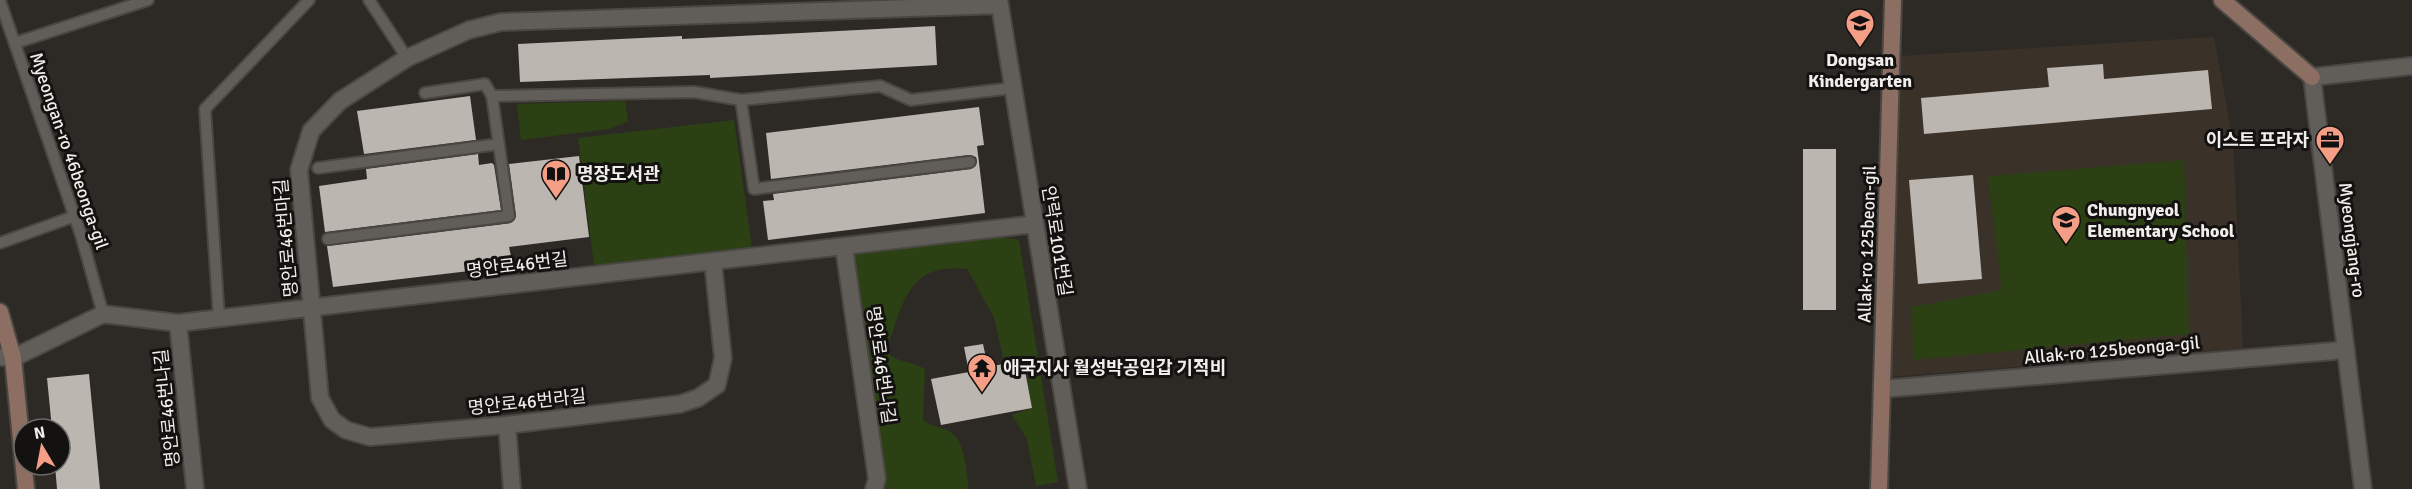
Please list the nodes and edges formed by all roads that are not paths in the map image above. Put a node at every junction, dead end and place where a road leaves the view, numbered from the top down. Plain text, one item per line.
1 (148, 0) edge
2 (309, 0) edge
3 (369, 0) edge
4 (1893, 0) edge
5 (2222, 0) edge
6 (0, 1) edge
7 (999, 3) edge
8 (15, 43) junction
9 (407, 58) junction
10 (2412, 66) edge
11 (2312, 77) junction
12 (1013, 88) junction
13 (425, 93) dead end
14 (492, 96) junction
15 (741, 100) junction
16 (499, 144) junction
17 (970, 162) dead end
18 (318, 168) dead end
19 (75, 216) junction
20 (1035, 224) junction
21 (327, 240) dead end
22 (0, 243) edge
23 (844, 247) junction
24 (713, 262) junction
25 (312, 308) junction
26 (0, 312) edge
27 (102, 314) junction
28 (219, 318) junction
29 (178, 323) junction
30 (2346, 350) junction
31 (7, 358) edge
32 (1882, 389) junction
33 (507, 425) junction
34 (26, 489) edge
35 (195, 489) edge
36 (512, 489) edge
37 (874, 489) edge
38 (1078, 489) edge
39 (1879, 489) edge
40 (2363, 489) edge

1 - 8 lane
2 - 28 lane
3 - 9 lane
4 - 32 main road, Allak-ro 125beon-gil
5 - 11 main road
6 - 8 lane, Myeongan-ro 46beonga-gil
7 - 9 street, 명안로46번마길
7 - 12 street, 안락로101번길
8 - 19 lane, Myeongan-ro 46beonga-gil
9 - 25 street, 명안로46번마길
10 - 11 street
11 - 30 street, Myeongjang-ro
12 - 15 lane
12 - 20 street, 안락로101번길
13 - 14 lane
14 - 15 lane
14 - 16 lane
15 - 17 lane
16 - 18 lane
16 - 21 lane
19 - 22 lane
19 - 27 lane, Myeongan-ro 46beonga-gil
20 - 23 street, 명안로46번길
20 - 38 street, 안락로101번길
23 - 24 street, 명안로46번길
23 - 37 street, 명안로46번나길
24 - 25 street, 명안로46번길
24 - 33 street, 명안로46번라길
25 - 28 street, 명안로46번길
25 - 33 street, 명안로46번라길
26 - 31 main road
27 - 29 street, 명안로46번길
27 - 31 street
28 - 29 street, 명안로46번길
29 - 35 street, 명안로46번나길
30 - 32 street, Allak-ro 125beonga-gil
30 - 40 street, Myeongjang-ro
31 - 34 main road
32 - 39 main road, Allak-ro 125beon-gil
33 - 36 street

